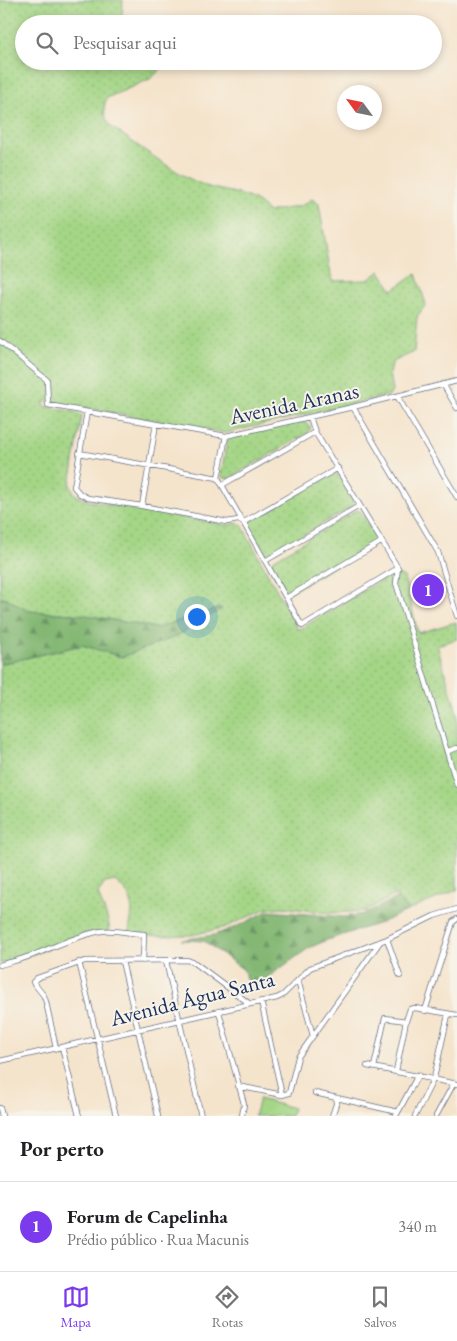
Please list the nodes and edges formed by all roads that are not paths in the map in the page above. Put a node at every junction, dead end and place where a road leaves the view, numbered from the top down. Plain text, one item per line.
1 (0, 341) edge
2 (457, 381) edge
3 (443, 384) junction
4 (397, 396) junction
5 (353, 407) junction
6 (457, 408) edge
7 (87, 412) junction
8 (310, 417) junction
9 (156, 424) junction
10 (315, 432) junction
11 (226, 436) junction
12 (79, 453) junction
13 (150, 464) junction
14 (338, 468) junction
15 (218, 478) junction
16 (222, 485) junction
17 (457, 497) edge
18 (142, 506) junction
19 (359, 506) junction
20 (244, 522) junction
21 (381, 542) junction
22 (266, 561) junction
23 (398, 568) junction
24 (286, 598) junction
25 (457, 616) edge
26 (457, 748) edge
27 (448, 751) junction
28 (457, 785) edge
29 (457, 909) edge
30 (455, 920) edge
31 (387, 939) junction
32 (380, 942) junction
33 (122, 961) junction
34 (142, 961) junction
35 (166, 961) junction
36 (79, 962) junction
37 (0, 965) edge
38 (400, 976) dead end
39 (298, 980) junction
40 (261, 1001) junction
41 (250, 1004) junction
42 (425, 1011) junction
43 (220, 1012) junction
44 (448, 1015) junction
45 (457, 1015) edge
46 (179, 1020) junction
47 (406, 1021) junction
48 (138, 1030) junction
49 (313, 1036) junction
50 (97, 1039) junction
51 (62, 1047) junction
52 (56, 1048) junction
53 (0, 1061) edge
54 (367, 1066) dead end
55 (374, 1066) junction
56 (396, 1071) junction
57 (418, 1075) junction
58 (434, 1078) junction
59 (455, 1083) edge
60 (238, 1086) junction
61 (315, 1094) dead end
62 (282, 1095) junction
63 (338, 1098) junction
64 (0, 1108) edge
65 (397, 1114) edge
66 (2, 1116) edge
67 (79, 1116) edge
68 (116, 1116) edge
69 (158, 1116) edge
70 (201, 1116) edge
71 (242, 1116) edge
72 (332, 1116) edge
73 (415, 1116) edge
74 (436, 1116) edge

1 - 7 street, Avenida Aranas
2 - 3 street, Avenida Aranas
3 - 4 street, Avenida Aranas
3 - 6 street
4 - 5 street, Avenida Aranas
4 - 17 street
5 - 8 street, Avenida Aranas
5 - 25 street
7 - 9 street, Avenida Aranas
7 - 12 street
8 - 10 street
8 - 11 street, Avenida Aranas
9 - 11 street, Avenida Aranas
9 - 13 street
10 - 14 street
10 - 16 street
11 - 15 street
12 - 13 street
12 - 18 street
13 - 15 street
13 - 18 street
14 - 19 street
14 - 20 street
15 - 16 street
16 - 20 street
18 - 20 street
19 - 21 street
19 - 22 street
20 - 22 street
21 - 23 street
21 - 24 street
22 - 24 street
23 - 24 street
23 - 27 street
26 - 27 street
27 - 28 street
29 - 31 street, Avenida Água Santa
30 - 42 street
31 - 32 street, Avenida Água Santa
31 - 38 street
32 - 39 street, Avenida Água Santa
32 - 49 street
33 - 34 street
33 - 36 street
33 - 48 street
34 - 35 street
34 - 37 street
35 - 41 street
35 - 46 street
36 - 50 street
36 - 52 street
39 - 40 street, Avenida Água Santa
39 - 49 street
40 - 41 street, Avenida Água Santa
40 - 62 street
41 - 43 street, Avenida Água Santa
42 - 44 street
42 - 47 street
43 - 46 street, Avenida Água Santa
43 - 60 street
44 - 45 street
44 - 58 street
46 - 48 street, Avenida Água Santa
46 - 70 street
47 - 55 street
47 - 56 street
48 - 50 street, Avenida Água Santa
48 - 69 street
49 - 62 street
50 - 51 street, Avenida Água Santa
50 - 68 street
51 - 52 street, Avenida Água Santa
51 - 67 street
52 - 53 street, Avenida Água Santa
54 - 55 street
55 - 56 street
56 - 57 street
57 - 58 street
57 - 65 street
58 - 59 street
58 - 73 street
59 - 74 street
60 - 62 street
60 - 71 street
61 - 63 street
63 - 65 street
63 - 72 street
64 - 66 street

